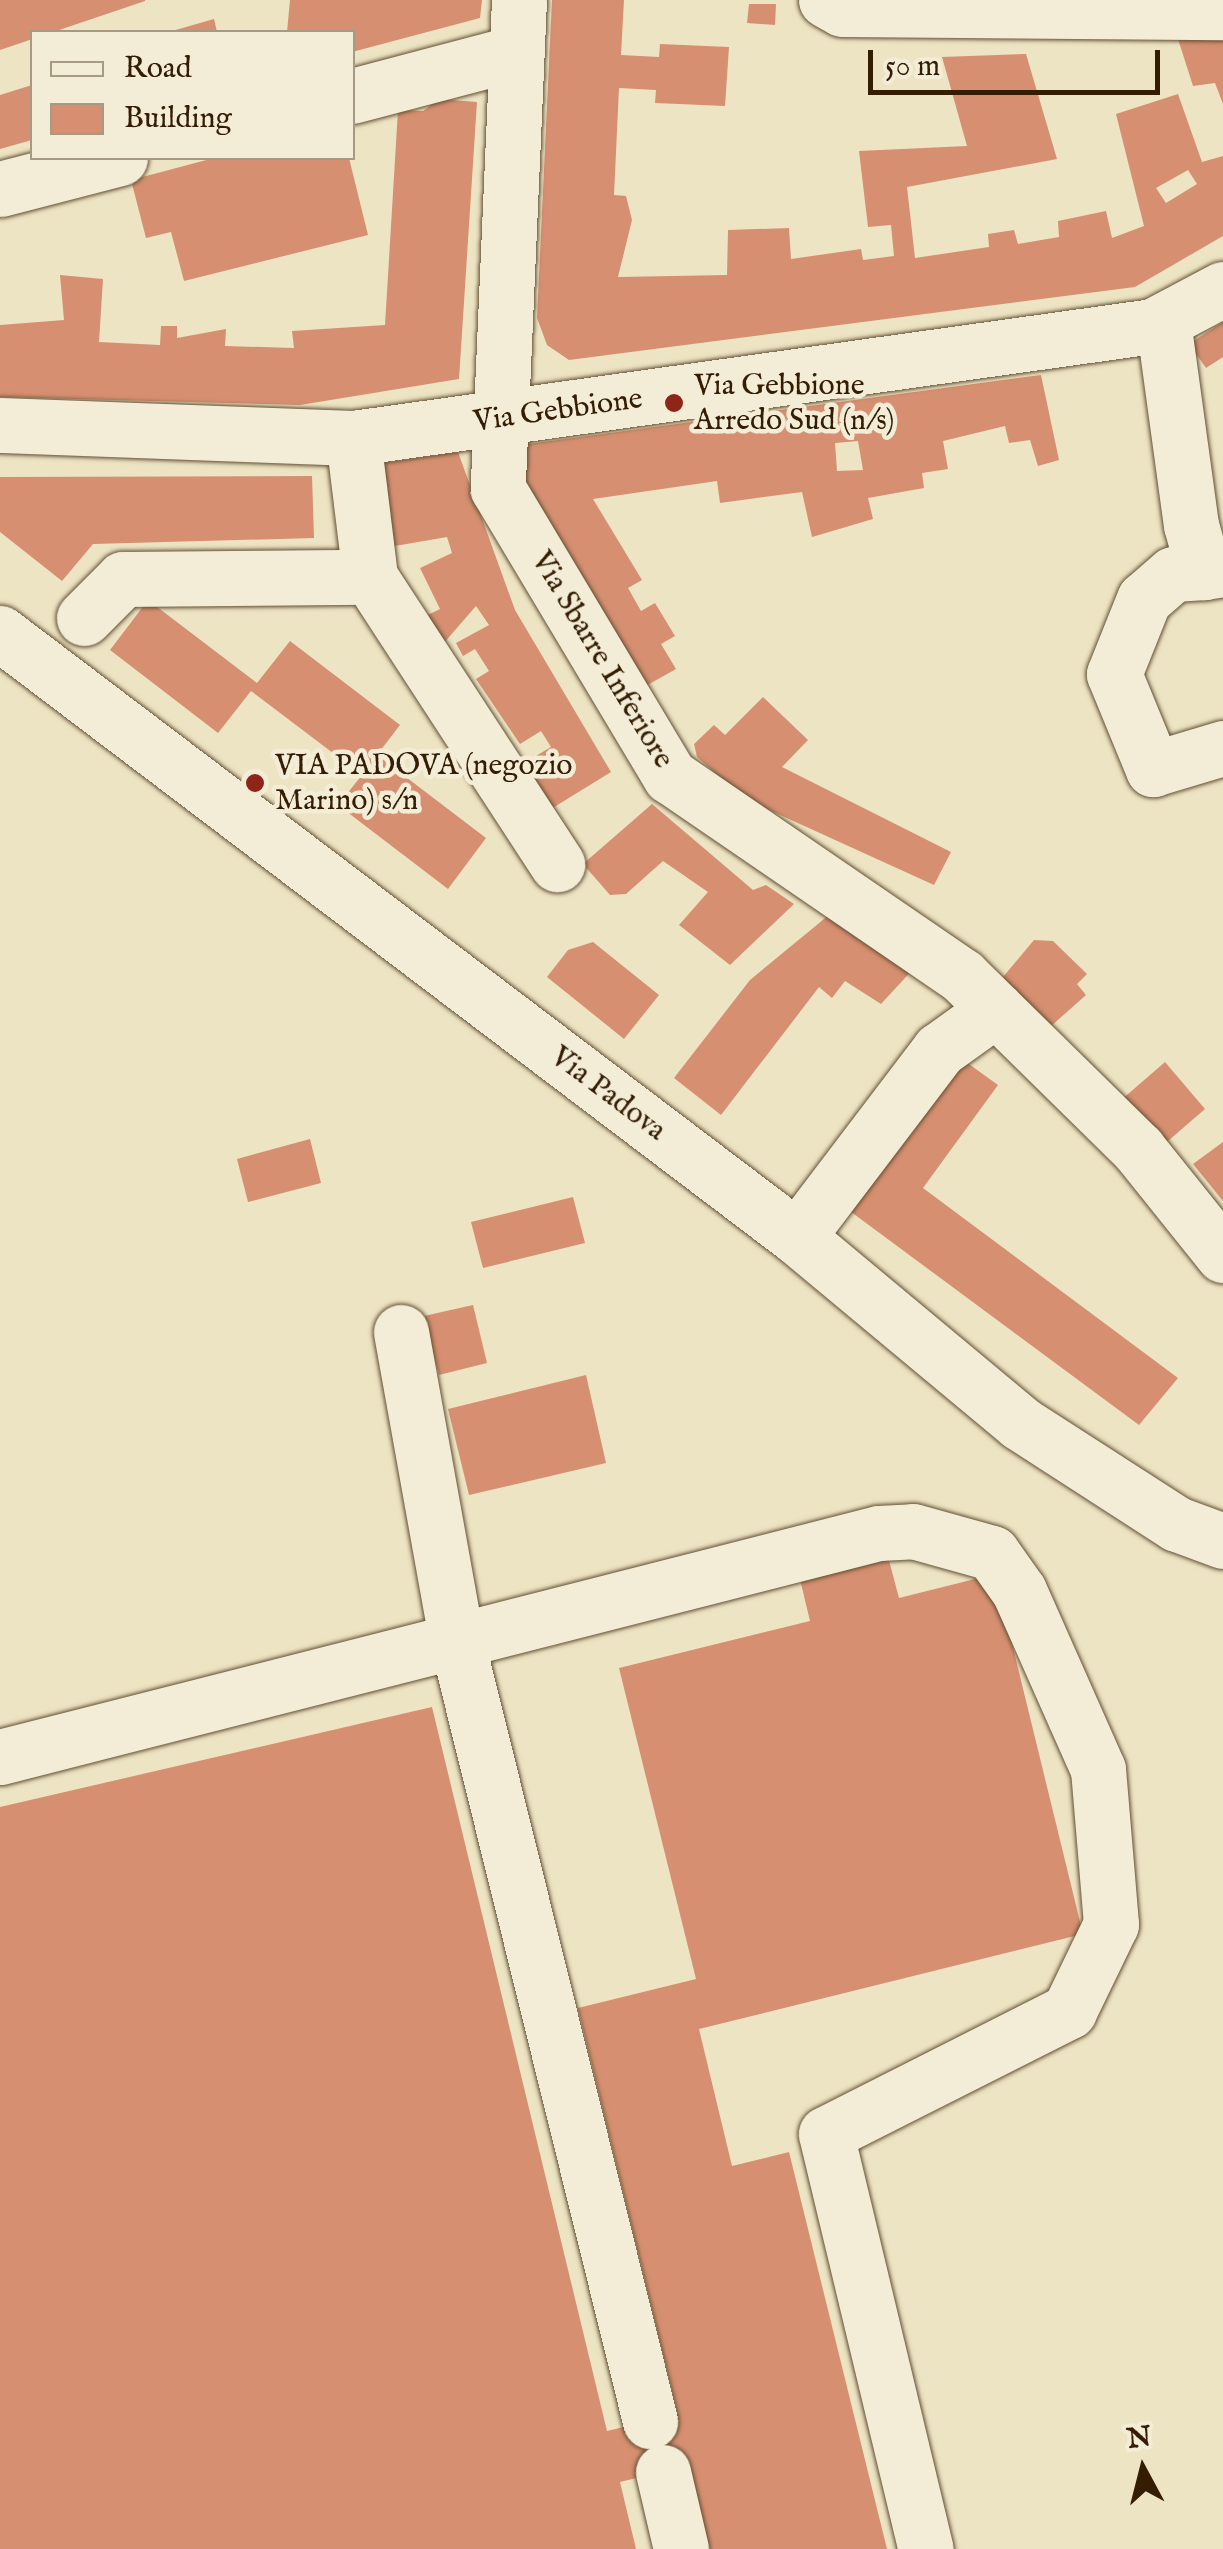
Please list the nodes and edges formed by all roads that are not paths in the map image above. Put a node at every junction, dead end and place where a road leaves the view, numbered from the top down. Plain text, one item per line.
1 (826, 0) edge
2 (1223, 12) edge
3 (517, 26) edge
4 (355, 95) edge
5 (112, 160) edge
6 (0, 189) edge
7 (1223, 289) edge
8 (1163, 321) junction
9 (498, 420) junction
10 (0, 425) edge
11 (353, 438) junction
12 (1213, 570) edge
13 (370, 577) junction
14 (84, 618) dead end
15 (0, 634) edge
16 (1223, 748) edge
17 (557, 864) dead end
18 (996, 1009) junction
19 (797, 1237) junction
20 (1223, 1255) edge
21 (401, 1332) dead end
22 (1223, 1541) edge
23 (456, 1638) junction
24 (0, 1757) edge
25 (681, 2549) edge
26 (926, 2549) edge

1 - 2 street
3 - 4 street
3 - 9 street, Via Sbarre Inferiore
5 - 6 street
7 - 8 street, Via Gebbione
8 - 9 street, Via Gebbione
8 - 12 street
9 - 11 street, Via Gebbione
9 - 18 street, Via Sbarre Inferiore
10 - 11 street, Via Gebbione
11 - 13 street
12 - 16 street
13 - 14 street
13 - 17 street
15 - 19 street, Via Padova
18 - 19 street
18 - 20 street, Via Sbarre Inferiore
19 - 22 street, Via Padova
21 - 23 street
23 - 24 street
23 - 25 street
23 - 26 street

